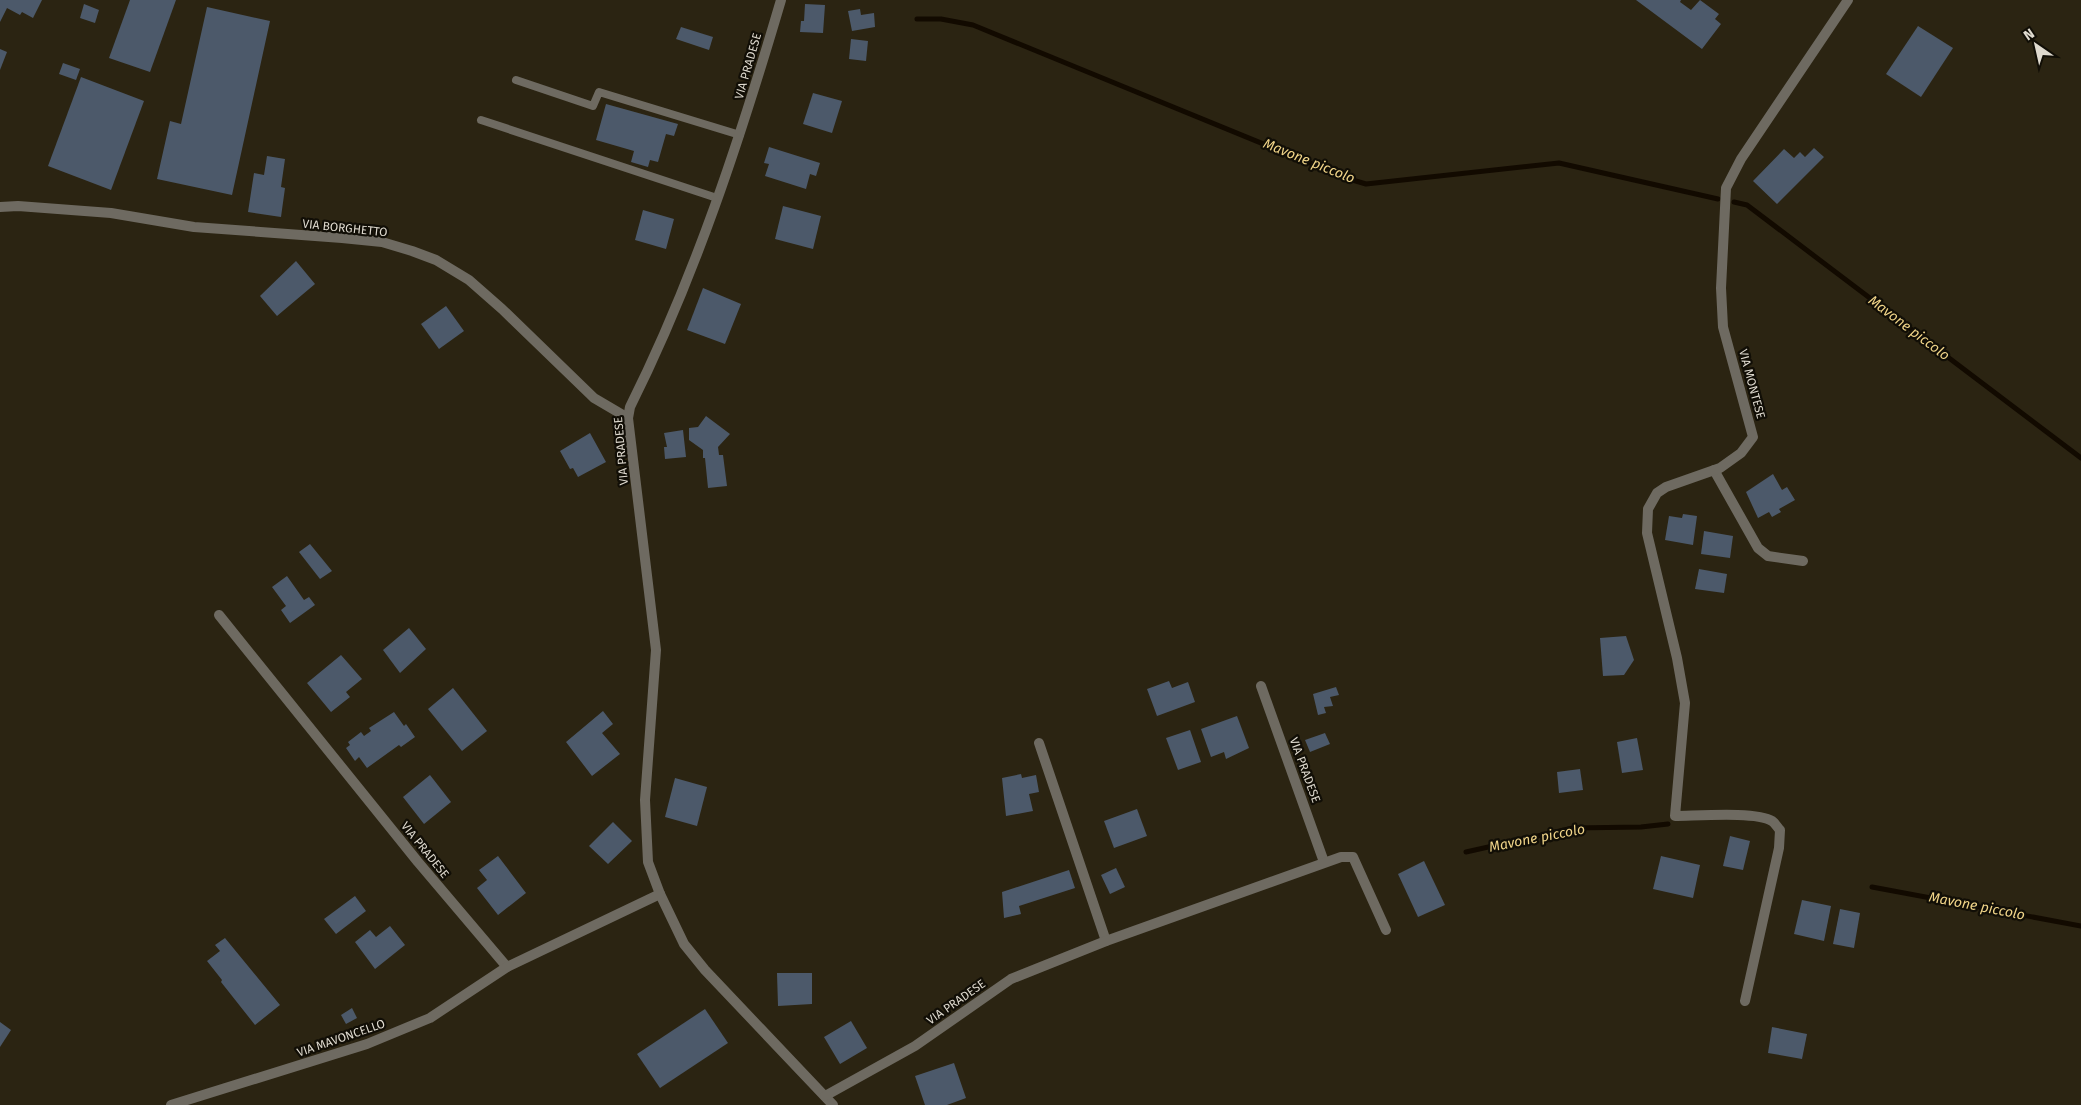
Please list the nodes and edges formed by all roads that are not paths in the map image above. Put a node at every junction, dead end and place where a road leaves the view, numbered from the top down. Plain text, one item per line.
1 (781, 0) edge
2 (1848, 0) edge
3 (516, 80) dead end
4 (481, 120) dead end
5 (740, 135) junction
6 (717, 198) junction
7 (0, 207) edge
8 (628, 418) junction
9 (1714, 470) junction
10 (1803, 560) dead end
11 (220, 615) dead end
12 (1261, 686) dead end
13 (1039, 743) dead end
14 (1324, 862) junction
15 (660, 894) junction
16 (1386, 930) dead end
17 (1106, 941) junction
18 (507, 967) junction
19 (1745, 1001) dead end
20 (825, 1096) junction
21 (171, 1105) edge
22 (833, 1105) edge

1 - 5 street, VIA PRADESE
2 - 9 street, VIA MONTESE
3 - 5 lane
4 - 6 lane
5 - 6 street, VIA PRADESE
6 - 8 street, VIA PRADESE
7 - 8 street, VIA BORGHETTO
8 - 15 street, VIA PRADESE
9 - 10 street
9 - 19 street, VIA MONTESE
11 - 18 street, VIA PRADESE
12 - 14 street, VIA PRADESE
13 - 17 street
14 - 16 street, VIA PRADESE
14 - 17 street, VIA PRADESE
15 - 18 street
15 - 20 street, VIA PRADESE
17 - 20 street, VIA PRADESE
18 - 21 street, VIA MAVONCELLO
20 - 22 street, VIA PRADESE

